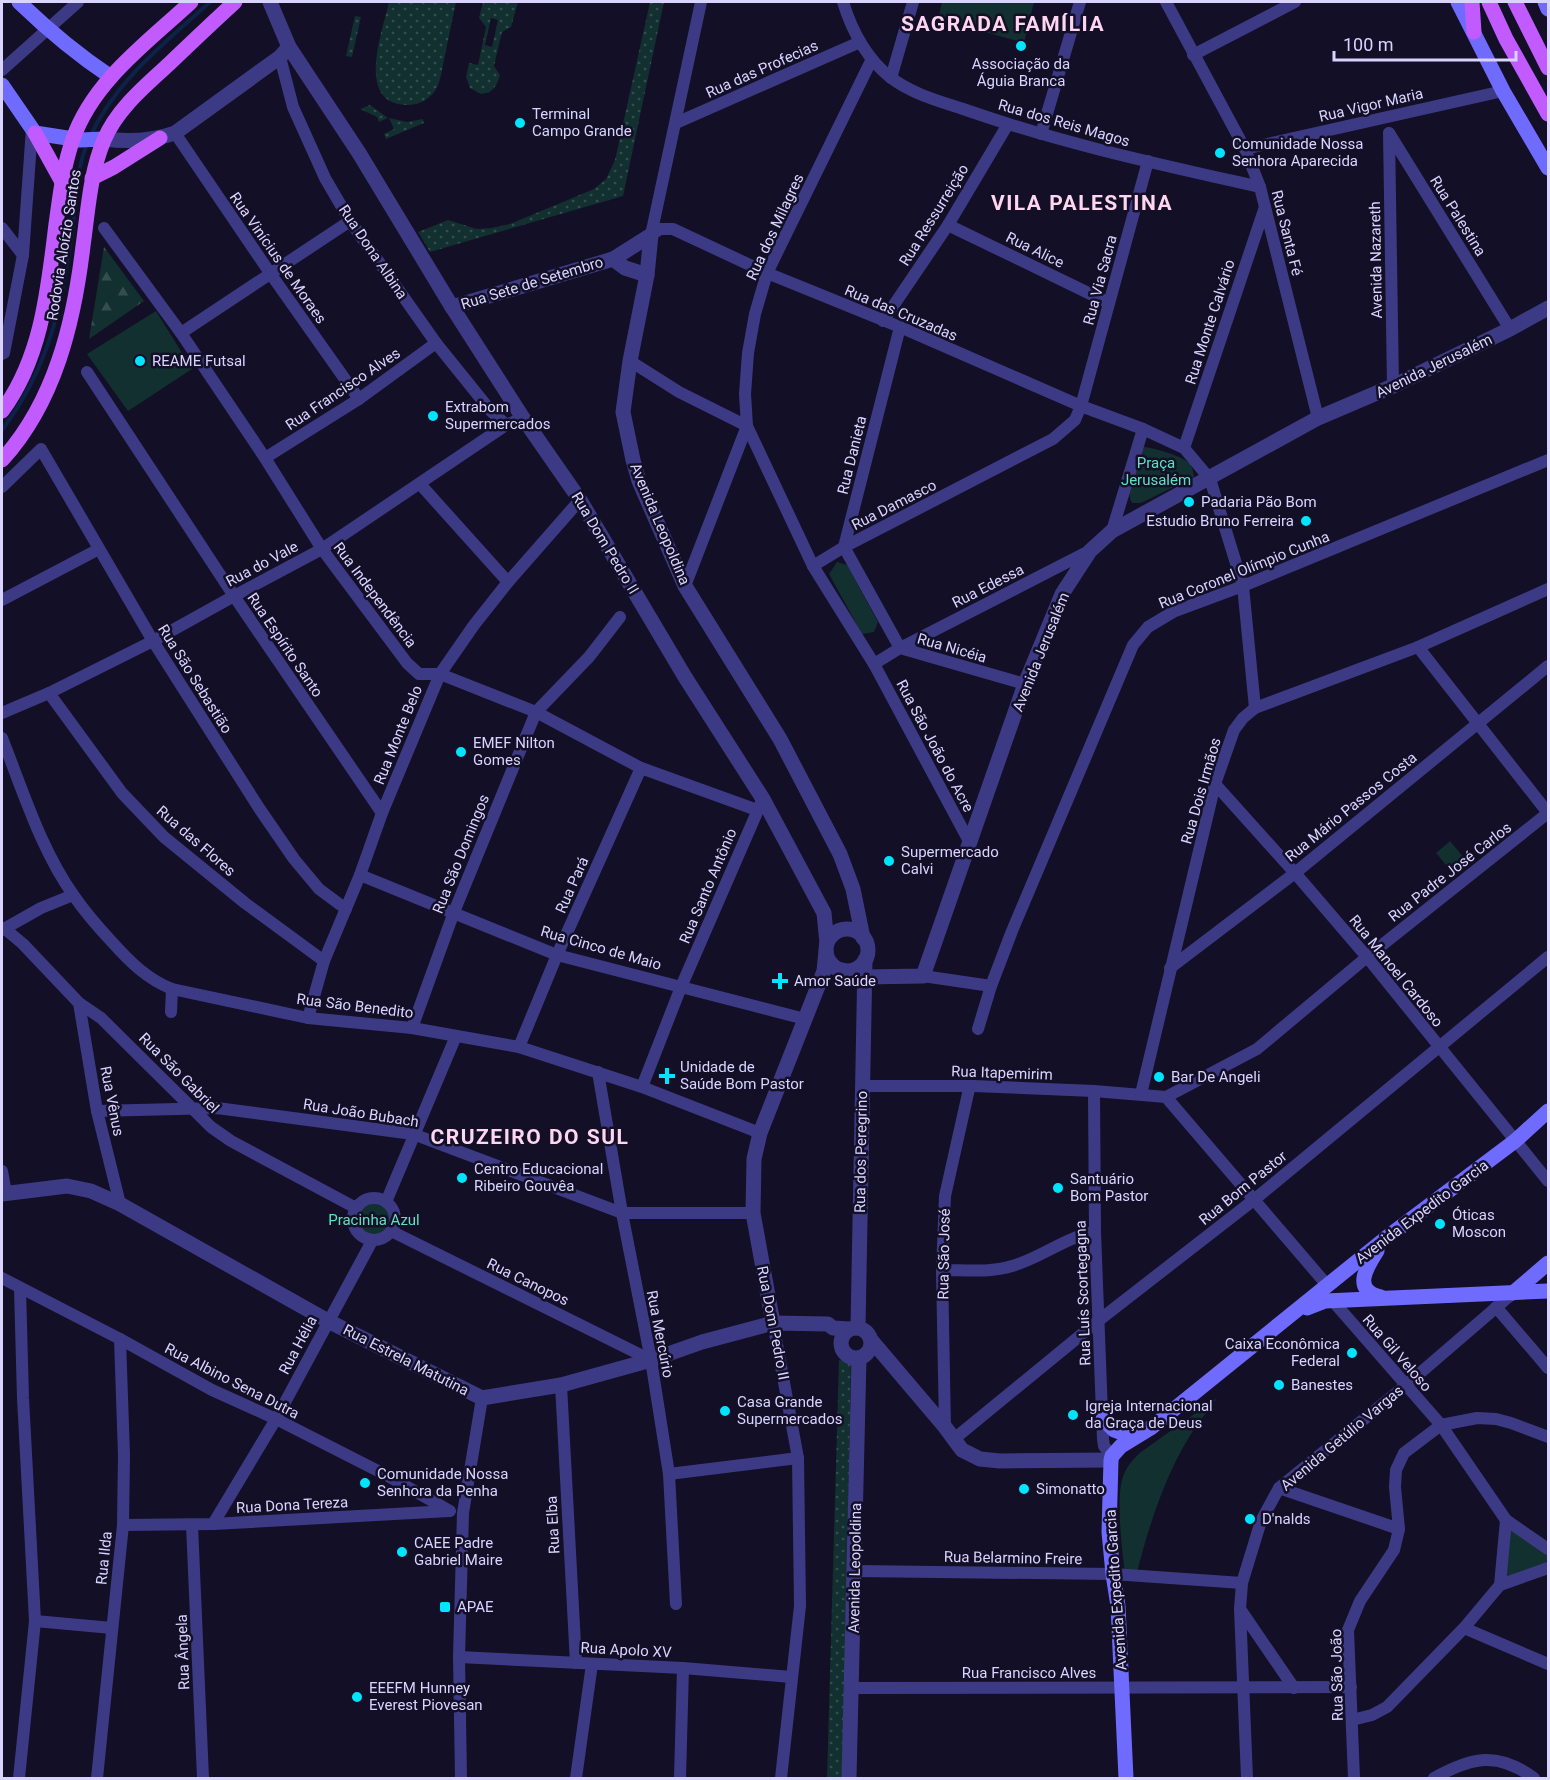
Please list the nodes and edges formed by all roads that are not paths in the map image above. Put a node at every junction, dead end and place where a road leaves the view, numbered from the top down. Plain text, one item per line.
1 (19, 2) edge
2 (78, 2) edge
3 (191, 2) edge
4 (235, 2) edge
5 (270, 2) edge
6 (701, 2) edge
7 (843, 2) edge
8 (913, 2) edge
9 (1080, 2) edge
10 (1166, 2) edge
11 (1295, 2) edge
12 (1458, 2) edge
13 (1472, 2) edge
14 (1489, 2) edge
15 (1515, 2) edge
16 (1545, 2) edge
17 (1548, 9) edge
18 (49, 29) junction
19 (1473, 32) junction
20 (860, 42) junction
21 (284, 52) junction
22 (1193, 55) junction
23 (871, 60) junction
24 (1548, 68) edge
25 (2, 69) edge
26 (111, 77) junction
27 (891, 78) junction
28 (2, 84) edge
29 (1503, 91) junction
30 (1548, 114) edge
31 (1382, 118) junction
32 (676, 123) junction
33 (1008, 124) junction
34 (34, 131) junction
35 (1389, 133) junction
36 (1041, 134) junction
37 (168, 136) junction
38 (76, 139) junction
39 (101, 139) junction
40 (1245, 149) junction
41 (359, 153) joint
42 (1148, 161) junction
43 (1548, 168) edge
44 (92, 178) junction
45 (62, 180) junction
46 (1260, 187) junction
47 (1265, 206) junction
48 (350, 221) junction
49 (948, 225) junction
50 (2, 228) edge
51 (104, 228) dead end
52 (651, 235) junction
53 (23, 255) junction
54 (613, 259) junction
55 (270, 273) junction
56 (767, 273) junction
57 (647, 275) junction
58 (1109, 303) junction
59 (452, 307) junction
60 (1548, 308) edge
61 (883, 321) junction
62 (900, 327) junction
63 (1510, 329) junction
64 (181, 333) junction
65 (436, 343) junction
66 (2, 354) edge
67 (630, 361) junction
68 (87, 372) dead end
69 (1393, 386) junction
70 (358, 399) junction
71 (1081, 406) junction
72 (2, 411) edge
73 (523, 418) junction
74 (1318, 418) junction
75 (506, 426) junction
76 (747, 426) junction
77 (1143, 429) junction
78 (1184, 448) junction
79 (265, 458) junction
80 (2, 460) edge
81 (1548, 460) edge
82 (1210, 479) junction
83 (420, 484) junction
84 (2, 487) edge
85 (580, 500) junction
86 (1112, 531) junction
87 (844, 547) junction
88 (99, 549) junction
89 (322, 549) junction
90 (1090, 551) junction
91 (813, 566) junction
92 (508, 582) junction
93 (685, 586) junction
94 (1243, 586) junction
95 (1548, 589) edge
96 (234, 596) junction
97 (2, 600) edge
98 (620, 616) dead end
99 (153, 641) junction
100 (1418, 646) junction
101 (900, 648) junction
102 (874, 664) junction
103 (1548, 666) edge
104 (440, 674) junction
105 (1025, 684) junction
106 (49, 693) junction
107 (1256, 708) junction
108 (536, 712) junction
109 (2, 713) edge
110 (1478, 724) junction
111 (2, 738) edge
112 (641, 768) junction
113 (1215, 784) junction
114 (760, 804) junction
115 (382, 813) junction
116 (1548, 813) edge
117 (970, 843) junction
118 (1295, 873) junction
119 (360, 875) junction
120 (73, 895) junction
121 (346, 909) junction
122 (454, 912) junction
123 (3, 929) edge
124 (863, 938) junction
125 (827, 947) junction
126 (557, 955) junction
127 (1367, 957) junction
128 (1548, 957) edge
129 (865, 960) junction
130 (324, 961) junction
131 (1170, 968) junction
132 (842, 970) junction
133 (923, 976) junction
134 (864, 977) junction
135 (991, 986) junction
136 (681, 987) junction
137 (172, 989) junction
138 (79, 1003) junction
139 (171, 1012) dead end
140 (308, 1018) junction
141 (805, 1019) junction
142 (412, 1028) junction
143 (978, 1029) dead end
144 (456, 1036) junction
145 (519, 1047) junction
146 (1439, 1048) junction
147 (598, 1072) junction
148 (862, 1086) junction
149 (973, 1086) junction
150 (642, 1087) junction
151 (1094, 1091) junction
152 (1141, 1094) junction
153 (1166, 1097) junction
154 (191, 1108) junction
155 (97, 1111) junction
156 (1548, 1111) edge
157 (760, 1133) junction
158 (413, 1134) junction
159 (1515, 1141) junction
160 (2, 1171) edge
161 (1548, 1181) edge
162 (4, 1194) edge
163 (1255, 1199) junction
164 (386, 1202) junction
165 (120, 1204) junction
166 (356, 1208) junction
167 (622, 1213) junction
168 (753, 1213) junction
169 (391, 1231) junction
170 (1095, 1232) junction
171 (1386, 1238) junction
172 (372, 1241) junction
173 (1548, 1263) edge
174 (942, 1270) junction
175 (2, 1278) edge
176 (20, 1289) junction
177 (1548, 1291) edge
178 (1329, 1293) junction
179 (1513, 1293) junction
180 (1388, 1299) junction
181 (1496, 1306) junction
182 (328, 1321) junction
183 (1098, 1321) junction
184 (772, 1323) junction
185 (845, 1331) junction
186 (120, 1339) junction
187 (872, 1341) junction
188 (859, 1358) junction
189 (651, 1360) junction
190 (1548, 1368) edge
191 (561, 1385) junction
192 (1405, 1386) junction
193 (482, 1398) junction
194 (276, 1419) junction
195 (1103, 1419) junction
196 (1441, 1425) junction
197 (950, 1433) junction
198 (1133, 1437) junction
199 (1548, 1437) edge
200 (798, 1458) junction
201 (1111, 1458) junction
202 (669, 1474) junction
203 (1279, 1488) junction
204 (450, 1511) junction
205 (463, 1513) junction
206 (1506, 1520) junction
207 (213, 1524) junction
208 (123, 1525) junction
209 (192, 1525) junction
210 (1399, 1529) junction
211 (1548, 1549) edge
212 (1548, 1568) edge
213 (855, 1571) junction
214 (1113, 1574) junction
215 (1242, 1583) junction
216 (1500, 1585) junction
217 (676, 1604) dead end
218 (1240, 1609) junction
219 (35, 1621) junction
220 (112, 1628) junction
221 (1464, 1628) junction
222 (459, 1657) junction
223 (576, 1663) junction
224 (592, 1664) junction
225 (1548, 1664) edge
226 (683, 1668) junction
227 (791, 1677) junction
228 (1351, 1687) junction
229 (852, 1688) junction
230 (1244, 1688) junction
231 (1293, 1688) junction
232 (1123, 1689) junction
233 (1352, 1720) junction
234 (19, 1779) edge
235 (97, 1779) edge
236 (203, 1779) edge
237 (461, 1779) edge
238 (576, 1779) edge
239 (680, 1779) edge
240 (781, 1779) edge
241 (849, 1779) edge
242 (1126, 1779) edge
243 (1247, 1779) edge
244 (1354, 1779) edge
245 (1434, 1779) edge
246 (1534, 1779) edge

1 - 18 main road
2 - 18 street
3 - 26 main road, Rodovia Aloízio Santos
4 - 39 main road, Rodovia Aloízio Santos
5 - 21 street, Rua Dona Albina
6 - 32 street, Avenida Leopoldina
7 - 20 street, Rua dos Reis Magos
8 - 27 street
9 - 36 street
10 - 22 street, Rua Santa Fé
11 - 22 street
12 - 19 main road
13 - 19 main road
14 - 30 main road
15 - 24 main road
16 - 17 main road
18 - 25 street
18 - 26 main road
19 - 29 main road
20 - 23 street, Rua dos Reis Magos
20 - 32 street, Rua das Profecias
21 - 37 street
21 - 41 street, Rua Dona Albina
21 - 48 street, Rua Dona Albina
22 - 40 street, Rua Santa Fé
23 - 27 street, Rua dos Reis Magos
23 - 56 street, Rua dos Milagres
26 - 38 main road, Rodovia Aloízio Santos
27 - 33 street, Rua dos Reis Magos
28 - 34 main road
29 - 31 street, Rua Vigor Maria
29 - 43 main road
31 - 35 street, Rua Palestina
31 - 40 street, Rua Vigor Maria
32 - 52 street, Avenida Leopoldina
33 - 36 street, Rua dos Reis Magos
33 - 49 street, Rua Ressurreição
34 - 38 main road
34 - 45 main road
34 - 53 street
35 - 63 street, Rua Palestina
35 - 69 street, Avenida Nazareth
36 - 42 street, Rua dos Reis Magos
37 - 39 street
37 - 44 main road
37 - 55 street, Rua Vinícius de Moraes
38 - 39 main road
38 - 45 main road, Rodovia Aloízio Santos
39 - 44 main road, Rodovia Aloízio Santos
40 - 46 street, Rua Santa Fé
41 - 59 street, Rua Dom Pedro II
42 - 46 street, Rua dos Reis Magos
42 - 58 street, Rua Via Sacra
44 - 80 main road, Rodovia Aloízio Santos
45 - 72 main road, Rodovia Aloízio Santos
46 - 47 street, Rua Santa Fé
47 - 74 street, Rua Santa Fé
47 - 78 street, Rua Monte Calvário
48 - 55 street
48 - 65 street, Rua Dona Albina
49 - 58 street, Rua Alice
49 - 61 street, Rua Ressurreição
50 - 53 street
51 - 64 street, Rua Independência
52 - 54 street, Rua Sete de Setembro
52 - 56 street, Rua das Cruzadas
52 - 57 street, Avenida Leopoldina
53 - 66 street
54 - 57 street, Rua Sete de Setembro
54 - 59 street, Rua Sete de Setembro
55 - 64 street
55 - 70 street, Rua Vinícius de Moraes
56 - 61 street, Rua das Cruzadas
56 - 76 street, Rua dos Milagres
57 - 67 street, Avenida Leopoldina
58 - 71 street, Rua Via Sacra
59 - 73 street, Rua Dom Pedro II
60 - 63 street, Avenida Jerusalém
61 - 62 street, Rua das Cruzadas
62 - 71 street, Rua das Cruzadas
62 - 87 street, Rua Danieta
63 - 69 street, Avenida Jerusalém
64 - 79 street, Rua Independência
65 - 70 street, Rua Francisco Alves
65 - 75 street, Rua Dona Albina
67 - 76 street
67 - 93 street, Avenida Leopoldina
68 - 96 street, Rua Espírito Santo
69 - 74 street, Avenida Jerusalém
70 - 79 street, Rua Francisco Alves
71 - 77 street, Rua das Cruzadas
71 - 87 street, Rua Damasco
73 - 75 street, Rua do Vale
73 - 85 street, Rua Dom Pedro II
74 - 82 street, Avenida Jerusalém
75 - 83 street, Rua do Vale
76 - 91 street
76 - 93 street, Rua dos Milagres
77 - 78 street, Rua das Cruzadas
77 - 86 street
78 - 82 street, Rua das Cruzadas
79 - 89 street, Rua Independência
81 - 94 street, Rua Coronel Olímpio Cunha
82 - 86 street, Avenida Jerusalém
82 - 94 street
83 - 89 street, Rua do Vale
83 - 92 street
84 - 88 street, Rua São Sebastião
85 - 92 street, Rua Monte Belo
85 - 114 street, Rua Dom Pedro II
86 - 90 street, Avenida Jerusalém
87 - 91 street, Rua Damasco
87 - 101 street
88 - 97 street
88 - 99 street, Rua São Sebastião
89 - 96 street, Rua do Vale
89 - 104 street, Rua Independência
90 - 101 street, Rua Edessa
90 - 105 street, Avenida Jerusalém
91 - 102 street
92 - 104 street, Rua Monte Belo
93 - 124 street, Avenida Leopoldina
94 - 107 street
94 - 135 street, Rua Coronel Olímpio Cunha
95 - 100 street, Rua Dois Irmãos
96 - 99 street, Rua do Vale
96 - 115 street, Rua Espírito Santo
98 - 108 street, Rua São Domingos
99 - 106 street, Rua do Vale
99 - 121 street, Rua São Sebastião
100 - 107 street, Rua Dois Irmãos
100 - 110 street
101 - 102 street, Rua Nicéia
101 - 105 street, Rua Nicéia
102 - 117 street, Rua São João do Acre
103 - 110 street, Rua Mário Passos Costa
104 - 108 street, Rua Independência
104 - 115 street, Rua Monte Belo
105 - 117 street, Avenida Jerusalém
106 - 109 street, Rua do Vale
106 - 130 street, Rua das Flores
107 - 113 street, Rua Dois Irmãos
108 - 112 street, Rua Independência
108 - 122 street, Rua São Domingos
110 - 116 street
110 - 118 street, Rua Mário Passos Costa
111 - 120 street, Rua São Benedito
112 - 114 street, Rua Independência
112 - 126 street, Rua Pará
113 - 118 street, Rua Manoel Cardoso
113 - 131 street, Rua Dois Irmãos
114 - 125 street, Rua Dom Pedro II
114 - 136 street, Rua Santo Antônio
115 - 119 street, Rua Monte Belo
116 - 127 street, Rua Padre José Carlos
117 - 133 street, Avenida Jerusalém
118 - 127 street, Rua Manoel Cardoso
118 - 131 street, Rua Mário Passos Costa
119 - 121 street, Rua Monte Belo
119 - 122 street, Rua Cinco de Maio
120 - 123 street
120 - 137 street, Rua São Benedito
121 - 130 street, Rua Monte Belo
122 - 126 street, Rua Cinco de Maio
122 - 142 street, Rua São Domingos
123 - 138 street, Rua São Gabriel
124 - 125 street
124 - 129 street
125 - 132 street
125 - 141 street, Rua Dom Pedro II
126 - 136 street, Rua Cinco de Maio
126 - 145 street, Rua Pará
127 - 146 street, Rua Manoel Cardoso
127 - 153 street, Rua Padre José Carlos
128 - 146 street, Rua Bom Pastor
129 - 132 street
129 - 134 street, Rua dos Peregrino
130 - 140 street, Rua Monte Belo
131 - 152 street, Rua Dois Irmãos
132 - 134 street
133 - 134 street
133 - 135 street
134 - 148 street, Rua dos Peregrino
135 - 143 street, Rua Coronel Olímpio Cunha
136 - 141 street, Rua Cinco de Maio
136 - 150 street, Rua Santo Antônio
137 - 139 street
137 - 140 street, Rua São Benedito
138 - 154 street, Rua São Gabriel
138 - 155 street, Rua Vênus
140 - 142 street, Rua São Benedito
141 - 157 street, Rua Dom Pedro II
142 - 144 street, Rua São Benedito
144 - 145 street, Rua São Benedito
144 - 158 street
145 - 147 street, Rua São Benedito
146 - 159 street, Rua Manoel Cardoso
146 - 163 street, Rua Bom Pastor
147 - 150 street, Rua São Benedito
147 - 167 street, Rua Mercúrio
148 - 149 street, Rua Itapemirim
148 - 185 street, Rua dos Peregrino
149 - 151 street, Rua Itapemirim
149 - 174 street, Rua São José
150 - 157 street, Rua São Benedito
151 - 152 street, Rua Itapemirim
151 - 170 street, Rua Luís Scortegagna
152 - 153 street
153 - 163 street, Rua Gil Veloso
154 - 155 street, Rua João Bubach
154 - 158 street, Rua João Bubach
154 - 166 street, Rua São Gabriel
155 - 165 street, Rua Vênus
156 - 159 main road, Avenida Expedito Garcia
157 - 168 street, Rua Dom Pedro II
158 - 164 street
158 - 167 street, Rua João Bubach
159 - 161 street, Rua Manoel Cardoso
159 - 171 main road, Avenida Expedito Garcia
160 - 162 street
162 - 165 street, Rua Estrela Matutina
163 - 178 street, Rua Gil Veloso
163 - 183 street, Rua Bom Pastor
164 - 166 street
164 - 169 street
165 - 182 street, Rua Estrela Matutina
166 - 172 street
167 - 168 street, Rua João Bubach
167 - 189 street, Rua Mercúrio
168 - 184 street, Rua Dom Pedro II
169 - 172 street
169 - 189 street, Rua Canopos
170 - 174 street
170 - 183 street, Rua Luís Scortegagna
171 - 178 main road, Avenida Expedito Garcia
171 - 180 main road
172 - 182 street, Rua Hélia
173 - 179 main road, Avenida Getúlio Vargas
174 - 197 street, Rua São José
175 - 176 street, Rua Albino Sena Dutra
176 - 186 street, Rua Albino Sena Dutra
176 - 219 street
177 - 179 main road
178 - 180 main road
178 - 192 street, Rua Gil Veloso
178 - 198 main road, Avenida Expedito Garcia
179 - 180 main road
179 - 181 street, Avenida Getúlio Vargas
181 - 190 street
181 - 192 street, Avenida Getúlio Vargas
182 - 193 street, Rua Estrela Matutina
182 - 194 street, Rua Hélia
183 - 195 street, Rua Luís Scortegagna
183 - 197 street, Rua Bom Pastor
184 - 185 street, Rua Estrela Matutina
184 - 189 street, Rua Estrela Matutina
184 - 200 street, Rua Dom Pedro II
185 - 187 street
185 - 188 street
186 - 194 street, Rua Albino Sena Dutra
186 - 208 street, Rua Ilda
187 - 188 street
187 - 197 street
188 - 213 street, Avenida Leopoldina
189 - 191 street, Rua Estrela Matutina
189 - 202 street, Rua Mercúrio
191 - 193 street, Rua Estrela Matutina
191 - 223 street, Rua Elba
192 - 196 street, Rua Gil Veloso
192 - 203 street, Avenida Getúlio Vargas
193 - 205 street
194 - 204 street, Rua Albino Sena Dutra
194 - 207 street, Rua Hélia
195 - 198 main road
195 - 201 street, Rua Luís Scortegagna
196 - 199 street
196 - 206 street, Rua Gil Veloso
196 - 210 street, Rua São João
197 - 201 street
198 - 201 main road, Avenida Expedito Garcia
200 - 202 street
200 - 227 street, Rua Dom Pedro II
201 - 214 main road, Avenida Expedito Garcia
202 - 217 street, Rua Mercúrio
203 - 210 street
203 - 215 street, Avenida Getúlio Vargas
204 - 205 street, Rua Dona Tereza
204 - 207 street, Rua Dona Tereza
205 - 222 street
206 - 211 street
206 - 216 street
207 - 209 street, Rua Dona Tereza
208 - 209 street, Rua Dona Tereza
208 - 220 street, Rua Ilda
209 - 236 street, Rua Ângela
210 - 228 street, Rua São João
212 - 216 street
213 - 214 street, Rua Belarmino Freire
213 - 229 street, Avenida Leopoldina
214 - 215 street, Rua Belarmino Freire
214 - 232 main road, Avenida Expedito Garcia
215 - 218 street, Avenida Getúlio Vargas
216 - 221 street
218 - 230 street, Avenida Getúlio Vargas
218 - 231 street
219 - 220 street
219 - 234 street
220 - 235 street, Rua Ilda
221 - 225 street
221 - 233 street
222 - 223 street, Rua Apolo XV
222 - 237 street
223 - 224 street, Rua Apolo XV
224 - 226 street, Rua Apolo XV
224 - 238 street
226 - 227 street, Rua Apolo XV
226 - 239 street
227 - 240 street, Rua Dom Pedro II
228 - 231 street, Rua Francisco Alves
228 - 233 street, Rua São João
229 - 232 street, Rua Francisco Alves
229 - 241 street, Avenida Leopoldina
230 - 231 street, Rua Francisco Alves
230 - 232 street, Rua Francisco Alves
230 - 243 street, Avenida Getúlio Vargas
232 - 242 main road, Avenida Expedito Garcia
233 - 244 street, Rua São João
245 - 246 street

